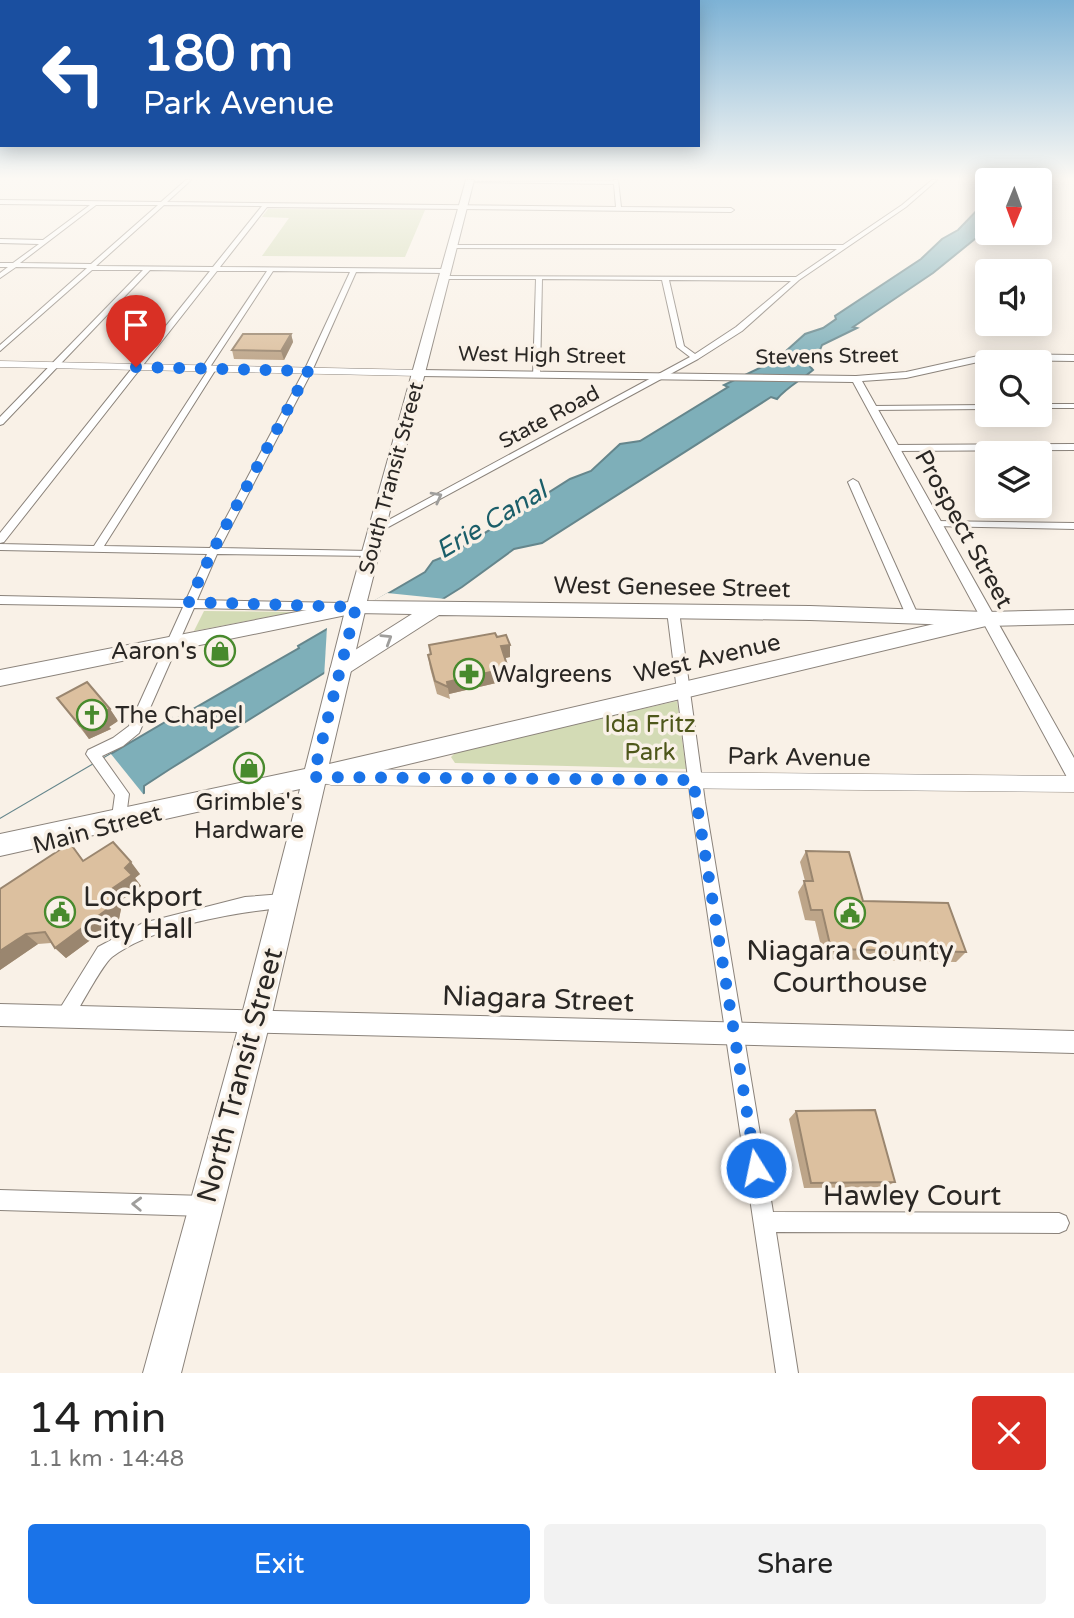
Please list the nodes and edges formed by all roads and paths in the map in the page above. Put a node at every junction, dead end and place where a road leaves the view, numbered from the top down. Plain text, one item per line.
1 (41, 244) edge
2 (117, 244) edge
3 (235, 244) edge
4 (847, 244) edge
5 (452, 246) joint
6 (843, 247) junction
7 (0, 265) edge
8 (14, 265) junction
9 (91, 267) junction
10 (149, 268) junction
11 (215, 269) junction
12 (271, 270) junction
13 (354, 270) junction
14 (445, 274) junction
15 (0, 276) edge
16 (539, 277) junction
17 (665, 278) junction
18 (797, 279) junction
19 (0, 349) edge
20 (695, 357) junction
21 (1074, 358) edge
22 (0, 364) edge
23 (55, 366) junction
24 (136, 367) junction
25 (209, 368) junction
26 (308, 371) junction
27 (420, 373) junction
28 (536, 374) junction
29 (663, 376) junction
30 (856, 379) junction
31 (1074, 406) edge
32 (975, 407) edge
33 (1052, 407) edge
34 (872, 408) junction
35 (0, 422) edge
36 (1074, 447) edge
37 (894, 448) junction
38 (853, 482) dead end
39 (936, 524) junction
40 (1074, 526) edge
41 (377, 529) junction
42 (0, 540) edge
43 (0, 547) edge
44 (97, 549) junction
45 (212, 552) junction
46 (370, 554) junction
47 (0, 600) edge
48 (189, 602) junction
49 (358, 608) junction
50 (441, 609) junction
51 (673, 611) junction
52 (912, 615) junction
53 (1074, 617) edge
54 (986, 619) junction
55 (170, 642) junction
56 (339, 674) junction
57 (0, 678) edge
58 (682, 690) junction
59 (1074, 774) edge
60 (313, 777) junction
61 (693, 780) junction
62 (1074, 784) edge
63 (109, 822) junction
64 (0, 845) edge
65 (0, 854) edge
66 (283, 901) junction
67 (0, 1015) edge
68 (65, 1016) junction
69 (256, 1018) junction
70 (733, 1035) junction
71 (1074, 1042) edge
72 (0, 1200) edge
73 (205, 1206) junction
74 (765, 1222) junction
75 (1059, 1223) dead end
76 (162, 1373) edge
77 (787, 1373) edge

1 - 8 street
2 - 9 street
3 - 11 street
4 - 6 street, State Road
5 - 6 street
5 - 14 main road, South Transit Street
6 - 18 street, State Road
7 - 8 street
8 - 9 street
8 - 15 street
9 - 10 street
9 - 19 street
10 - 11 street
10 - 23 street
11 - 12 street
11 - 24 street
12 - 13 street
12 - 25 street
13 - 14 street
13 - 26 street
14 - 16 street
14 - 27 main road, South Transit Street
16 - 17 street
16 - 28 street
17 - 18 street
17 - 20 street
18 - 20 street, State Road
20 - 29 street, State Road
21 - 30 street, Stevens Street
22 - 23 main road
23 - 24 main road
23 - 35 street
24 - 25 main road
24 - 42 street
25 - 26 main road
25 - 44 street
26 - 27 main road
26 - 45 street
27 - 28 street, West High Street
27 - 41 main road, South Transit Street
28 - 29 street, West High Street
29 - 30 street, Stevens Street
41 -> 29 street, State Road
30 - 34 street, Prospect Street
31 - 33 street
32 - 34 street
34 - 37 street, Prospect Street
36 - 37 street
37 - 39 street, Prospect Street
38 - 52 street
39 - 40 street
39 - 54 street, Prospect Street
41 - 46 main road, South Transit Street
43 - 44 street
44 - 45 street
45 - 46 street
45 - 48 street
46 - 49 main road, South Transit Street
47 - 48 street
48 - 49 street
48 - 55 street
49 - 50 main road, West Genesee Street
49 - 55 main road, West Genesee Street
49 - 56 main road, South Transit Street
50 - 51 main road, West Genesee Street
56 -> 50 main road
51 - 52 main road, West Genesee Street
51 - 58 street
52 - 54 main road, West Genesee Street
53 - 54 main road, West Avenue
54 - 58 main road, West Avenue
54 - 59 street, Prospect Street
55 - 57 main road, West Genesee Street
55 - 63 street
56 - 60 main road, South Transit Street
58 - 60 main road, West Avenue
58 - 61 street
60 - 61 main road, Park Avenue
60 - 63 main road, Main Street
60 - 66 main road, North Transit Street
61 - 62 main road, Park Avenue
61 - 70 street
63 - 64 main road, Main Street
63 - 65 main road, Main Street
66 - 68 street
66 - 69 main road, North Transit Street
67 - 68 street, Niagara Street
68 - 69 street, Niagara Street
69 - 70 street, Niagara Street
69 - 73 main road, North Transit Street
70 - 71 street, Niagara Street
70 - 74 street
73 -> 72 street
73 - 76 main road, North Transit Street
74 - 75 street, Hawley Court
74 - 77 street

